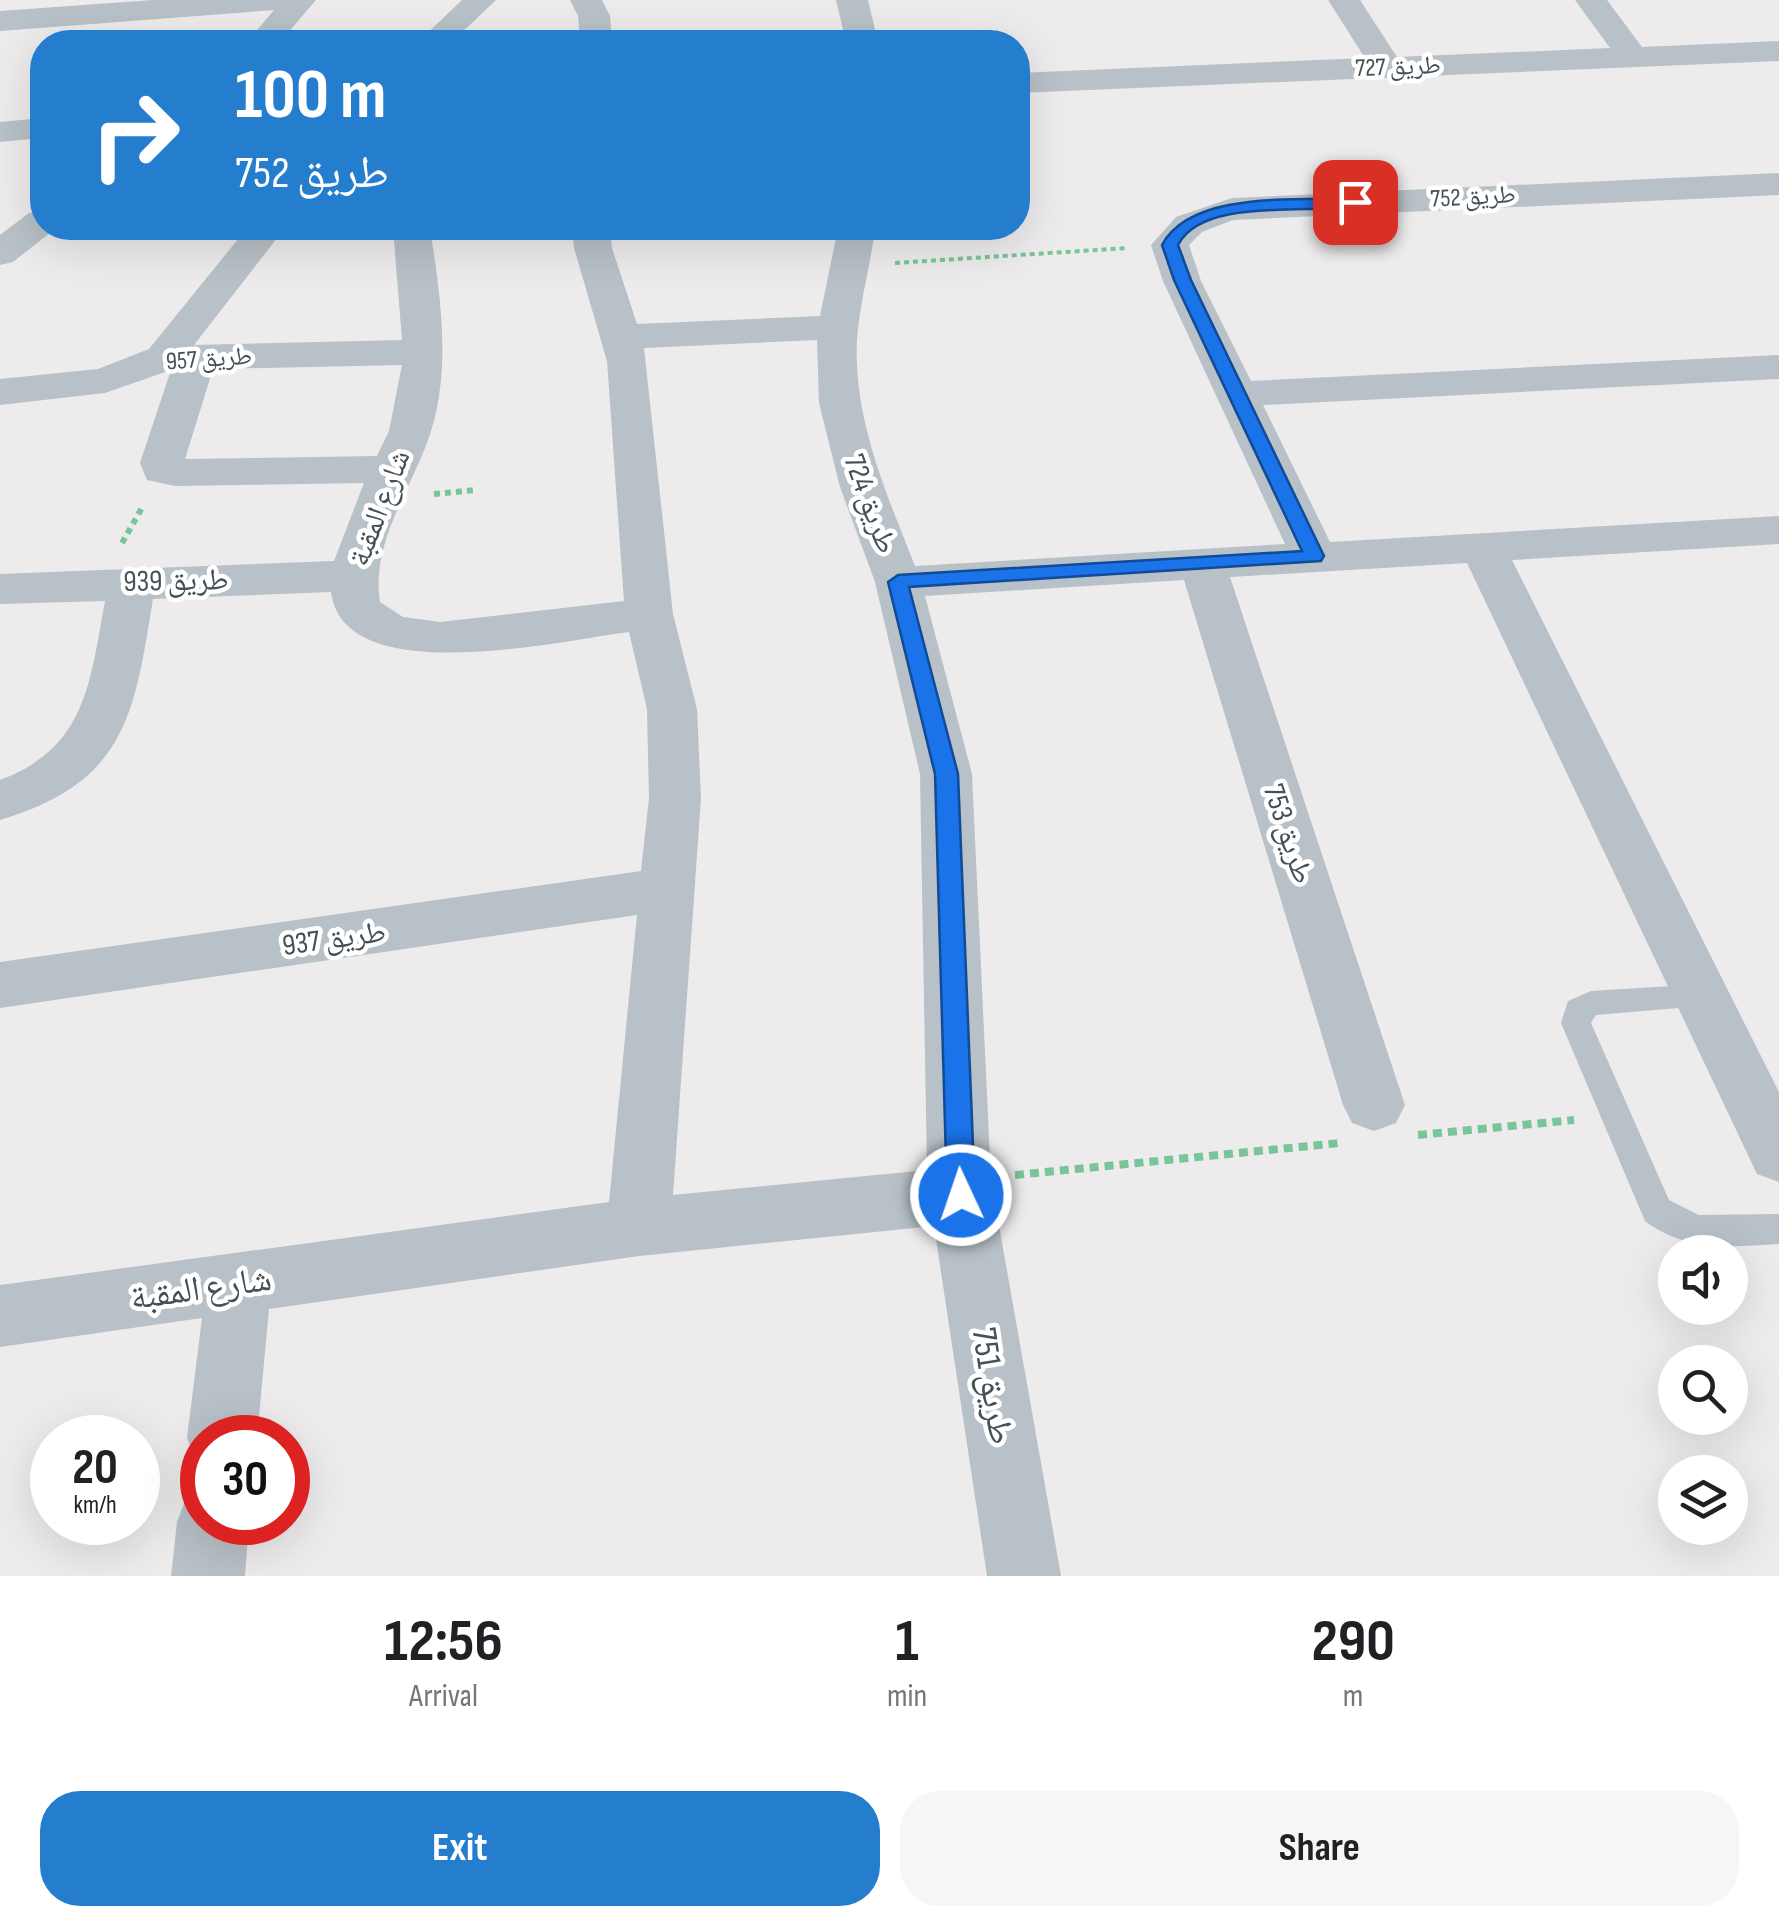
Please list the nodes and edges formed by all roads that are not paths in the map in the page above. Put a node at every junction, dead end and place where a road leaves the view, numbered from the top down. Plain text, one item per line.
1 (279, 0) edge
2 (300, 0) edge
3 (480, 0) edge
4 (586, 0) edge
5 (852, 0) edge
6 (1344, 0) edge
7 (1591, 0) edge
8 (0, 21) edge
9 (274, 30) edge
10 (447, 30) edge
11 (595, 30) edge
12 (859, 30) edge
13 (1779, 51) edge
14 (1633, 57) junction
15 (1388, 68) junction
16 (1030, 83) edge
17 (30, 129) edge
18 (0, 132) edge
19 (1777, 187) edge
20 (0, 217) edge
21 (30, 219) edge
22 (30, 230) edge
23 (258, 240) edge
24 (413, 240) edge
25 (592, 240) edge
26 (853, 247) edge
27 (0, 254) edge
28 (838, 327) junction
29 (621, 337) junction
30 (423, 352) junction
31 (180, 358) junction
32 (1779, 366) edge
33 (0, 392) edge
34 (1239, 394) junction
35 (393, 469) junction
36 (1779, 530) edge
37 (1482, 547) junction
38 (1314, 556) junction
39 (1202, 563) junction
40 (352, 576) junction
41 (116, 582) junction
42 (898, 582) junction
43 (0, 589) edge
44 (649, 614) junction
45 (0, 802) edge
46 (668, 890) junction
47 (0, 985) edge
48 (1703, 996) junction
49 (1366, 1123) road end
50 (1779, 1155) edge
51 (960, 1188) junction
52 (639, 1227) junction
53 (1779, 1230) edge
54 (239, 1284) junction
55 (0, 1316) edge
56 (225, 1415) edge
57 (211, 1545) edge
58 (208, 1576) edge
59 (1024, 1576) edge

1 - 8 street
2 - 9 street
3 - 10 street
4 - 11 street
5 - 12 street
6 - 15 street
7 - 14 street
13 - 14 street, طريق 727
14 - 15 street, طريق 727
15 - 16 street, طريق 727
17 - 18 street
19 - 34 street, طريق 752
20 - 21 street
22 - 27 street
23 - 31 street
24 - 30 street, شارع المقبة
25 - 29 street
26 - 28 street, طريق 724
28 - 29 street
28 - 42 street, طريق 724
29 - 44 street
30 - 31 street, طريق 957
30 - 35 street, شارع المقبة
31 - 33 street, طريق 957
31 - 35 street
32 - 34 street
34 - 38 street
35 - 40 street, شارع المقبة
36 - 37 street
37 - 38 street
37 - 48 street
38 - 39 street
39 - 42 street
39 - 49 street, طريق 753
40 - 41 street, طريق 939
40 - 44 street, شارع المقبة
41 - 43 street, طريق 939
41 - 45 street
42 - 51 street, طريق 724
44 - 46 street
46 - 47 street, طريق 937
46 - 52 street
48 - 50 street
48 - 53 lane
51 - 52 street, شارع المقبة
51 - 59 street, طريق 751
52 - 54 street, شارع المقبة
54 - 55 street, شارع المقبة
54 - 56 street
57 - 58 street

